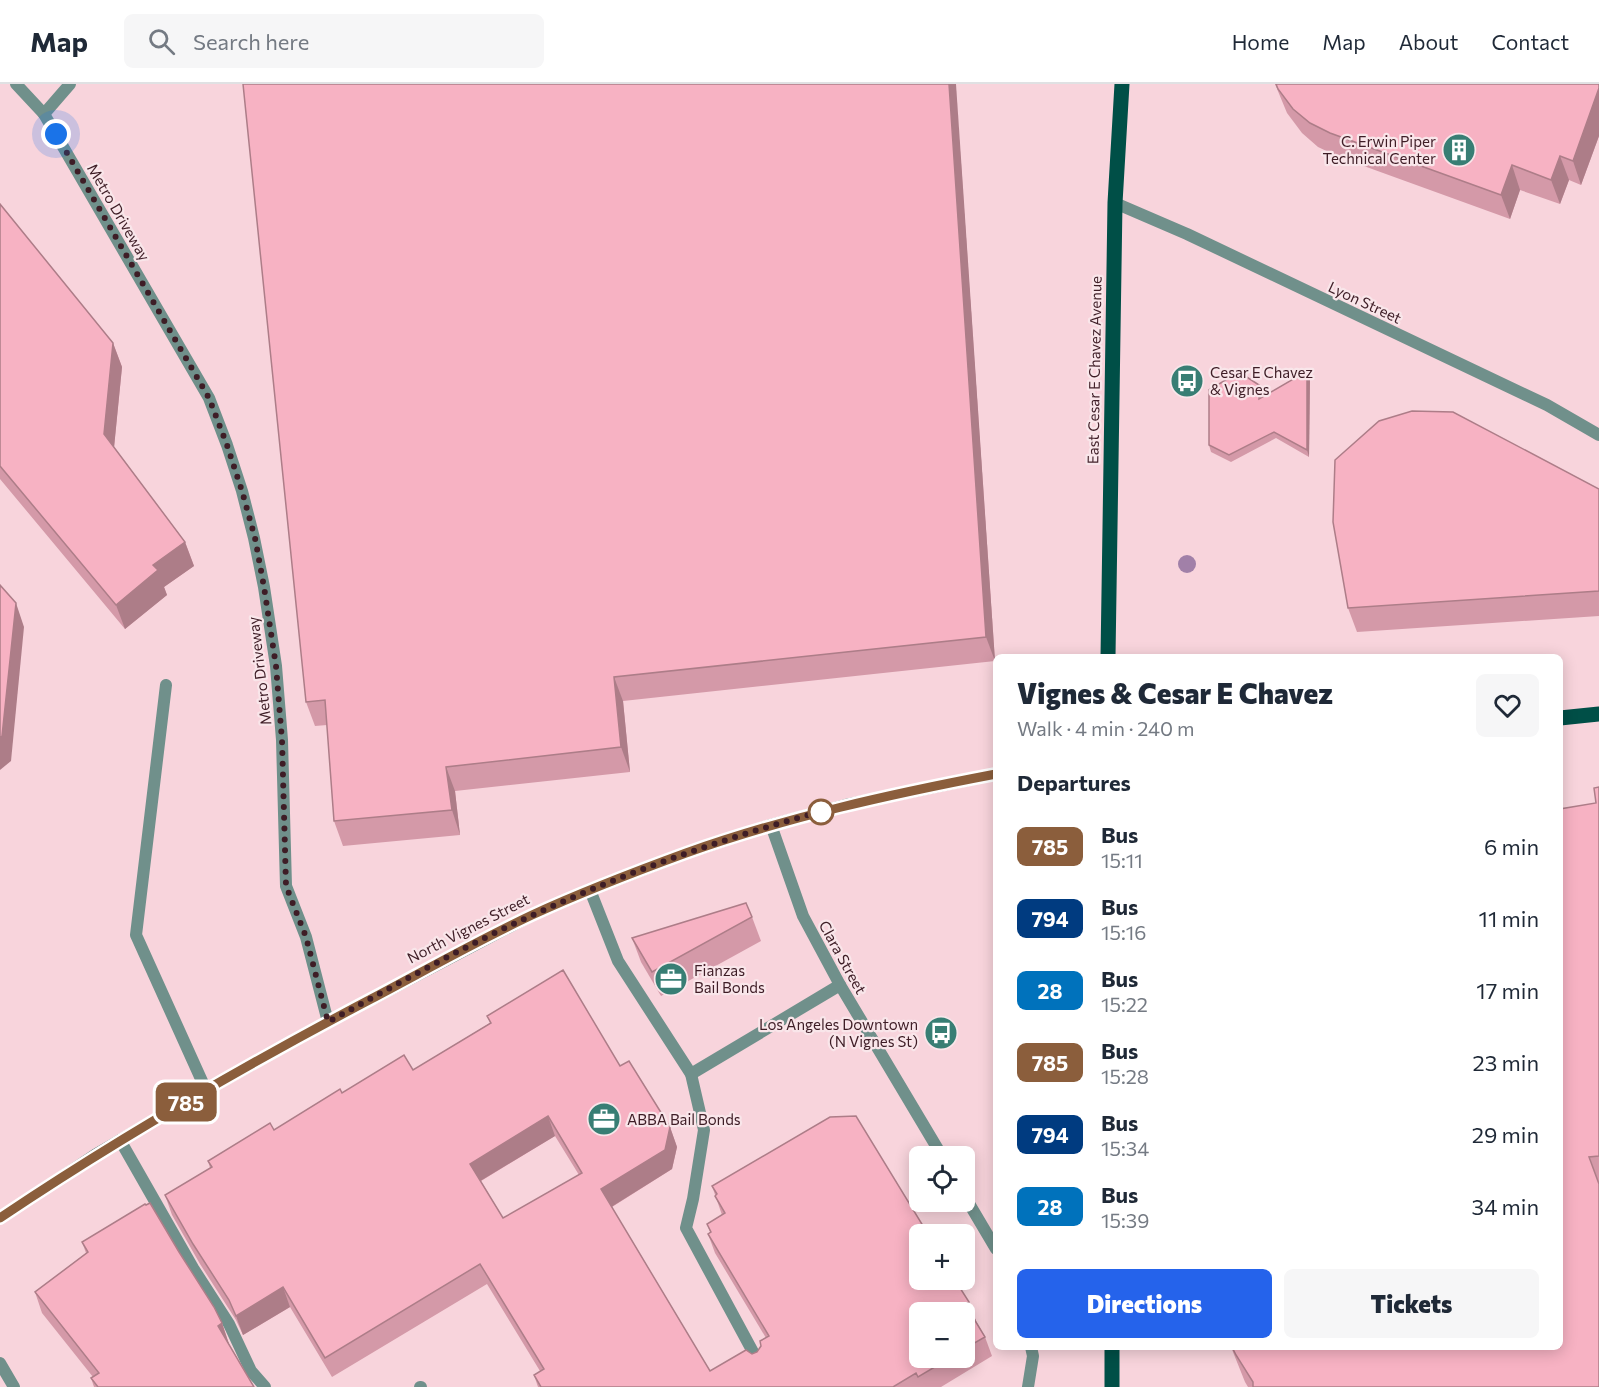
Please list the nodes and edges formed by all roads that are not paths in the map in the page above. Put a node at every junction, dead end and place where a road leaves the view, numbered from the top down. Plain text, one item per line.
1 (16, 84) edge
2 (70, 84) edge
3 (1122, 84) edge
4 (44, 114) junction
5 (1114, 204) junction
6 (1599, 435) edge
7 (1108, 654) edge
8 (166, 685) dead end
9 (1599, 714) edge
10 (1563, 718) edge
11 (993, 775) edge
12 (771, 825) junction
13 (590, 890) junction
14 (840, 985) junction
15 (328, 1022) junction
16 (691, 1074) junction
17 (206, 1090) junction
18 (120, 1140) junction
19 (936, 1146) edge
20 (974, 1212) edge
21 (0, 1218) edge
22 (993, 1244) edge
23 (1112, 1350) edge
24 (1032, 1352) edge
25 (0, 1362) edge
26 (760, 1365) edge
27 (14, 1387) edge
28 (265, 1387) edge
29 (1028, 1387) edge
30 (1112, 1387) edge

1 - 4 street, Metro Driveway
2 - 4 street
3 - 5 main road, East Cesar E Chavez Avenue
4 - 15 street, Metro Driveway
5 - 6 street, Lyon Street
5 - 7 main road, East Cesar E Chavez Avenue
8 - 17 street
9 - 10 main road
11 - 12 main road, North Vignes Street
12 - 13 main road, North Vignes Street
12 - 14 street, Clara Street
13 - 15 main road, North Vignes Street
13 - 16 street
14 - 16 street
14 - 19 street, Clara Street
15 - 17 main road, North Vignes Street
16 - 26 street
17 - 18 main road, North Vignes Street
18 - 21 main road, North Vignes Street
18 - 28 street
20 - 22 street
23 - 30 main road
24 - 29 street
25 - 27 street

